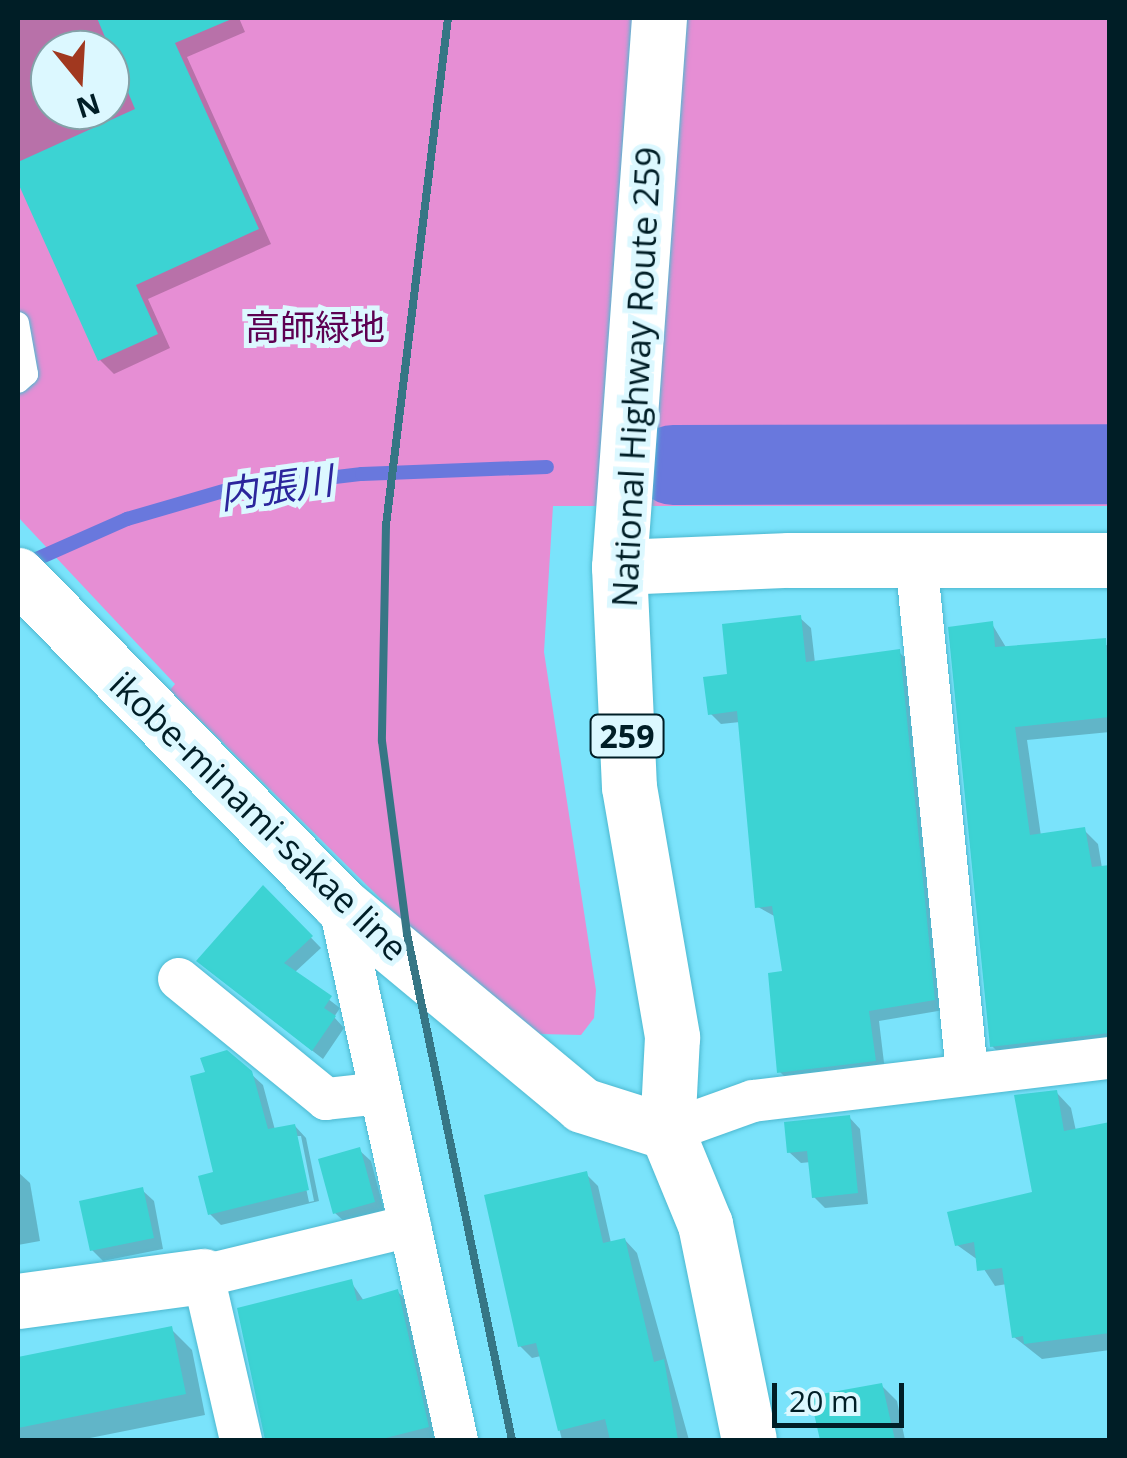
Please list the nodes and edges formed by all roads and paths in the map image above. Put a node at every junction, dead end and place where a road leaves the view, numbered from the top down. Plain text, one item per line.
1 (659, 18) edge
2 (18, 323) edge
3 (18, 382) edge
4 (916, 559) junction
5 (1110, 560) edge
6 (620, 568) junction
7 (26, 594) edge
8 (339, 904) junction
9 (178, 979) dead end
10 (1110, 1058) edge
11 (968, 1072) junction
12 (380, 1093) junction
13 (666, 1132) junction
14 (410, 1226) junction
15 (204, 1276) junction
16 (18, 1300) edge
17 (241, 1440) edge
18 (457, 1440) edge
19 (749, 1440) edge

1 - 6 main road, National Highway Route 259 / 259
2 - 3 lane
4 - 5 main road
4 - 6 main road
4 - 11 street
6 - 13 main road, National Highway Route 259 / 259
7 - 8 main road, ikobe-minami-sakae line
8 - 12 street
8 - 13 main road, ikobe-minami-sakae line
9 - 12 street
10 - 11 street
11 - 13 street
12 - 14 street
13 - 19 main road, National Highway Route 259 / 259
14 - 15 street
14 - 18 street
15 - 16 main road
15 - 17 street

